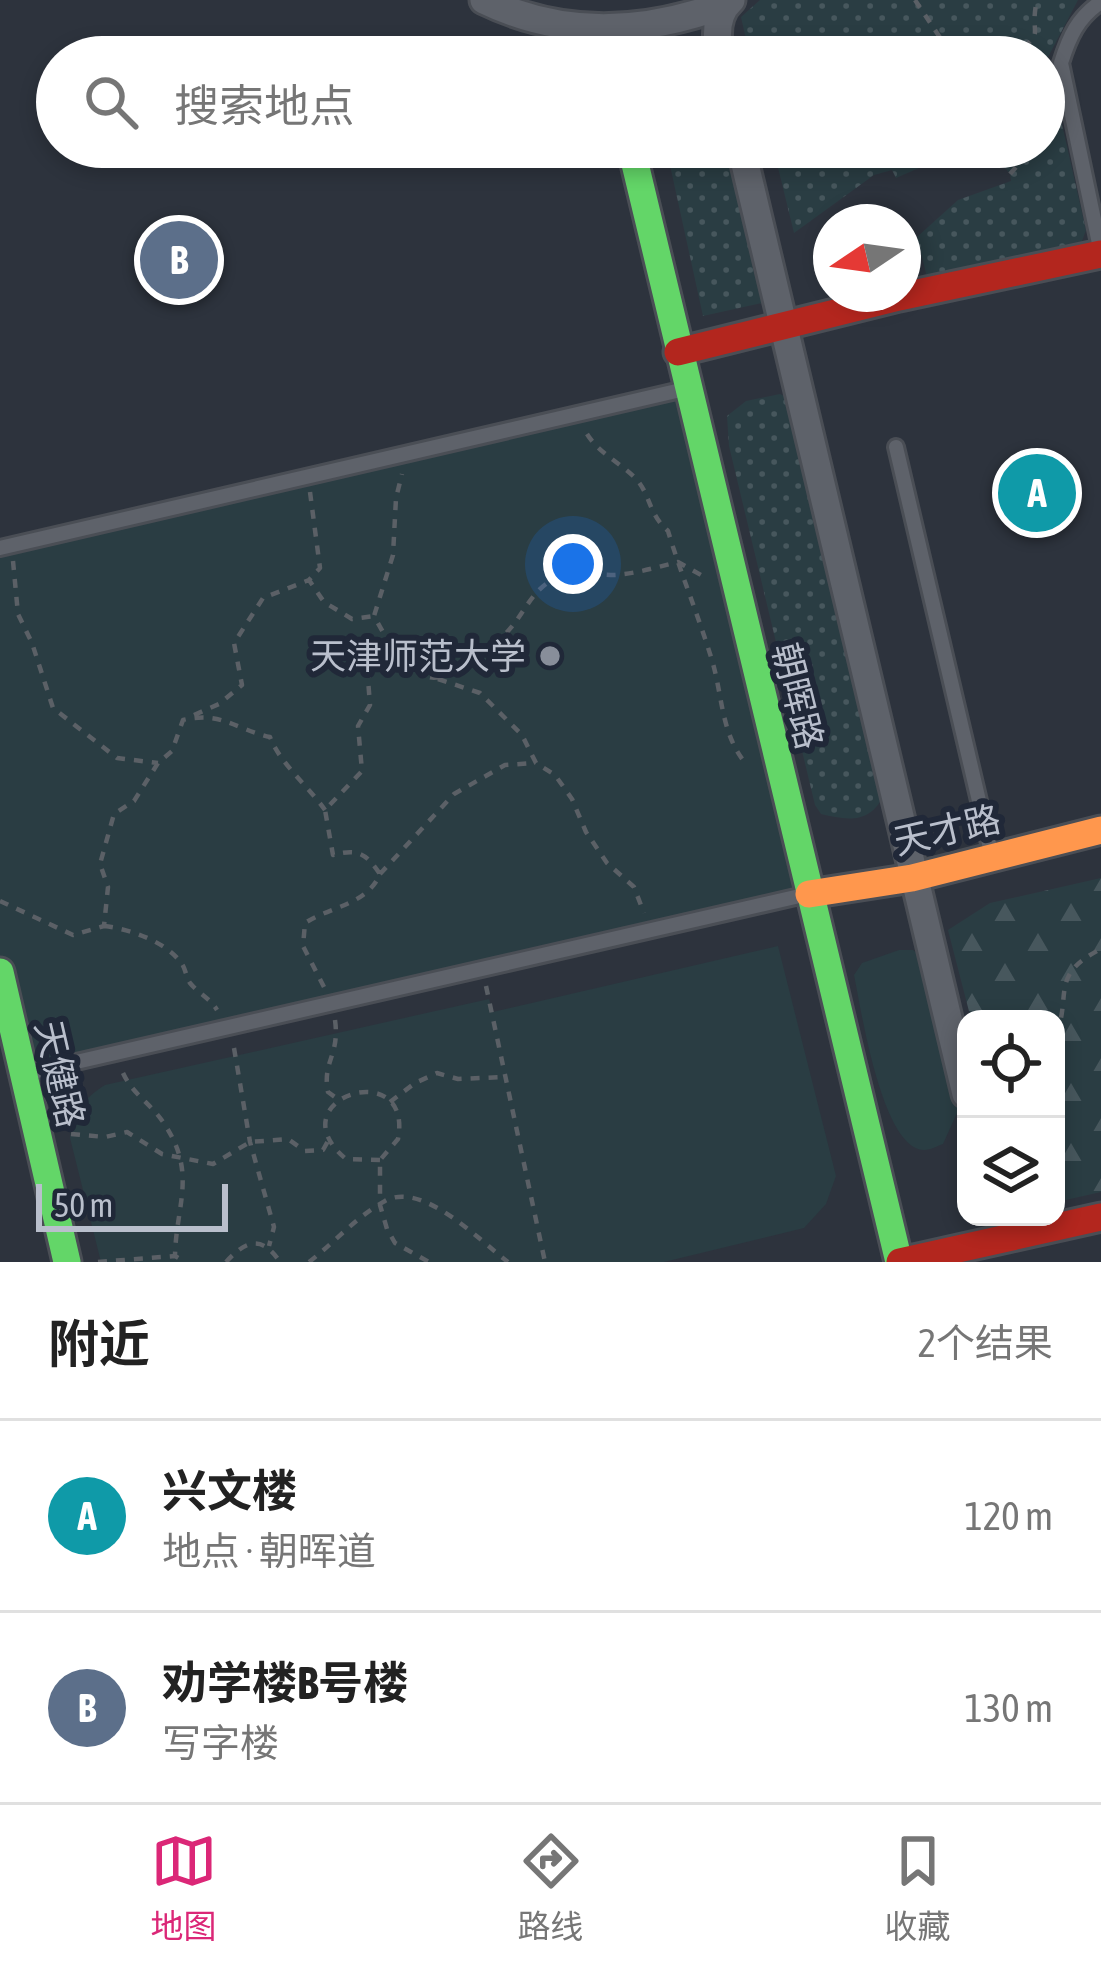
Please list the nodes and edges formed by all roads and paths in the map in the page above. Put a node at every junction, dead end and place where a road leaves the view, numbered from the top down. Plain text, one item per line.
1 (484, 0) edge
2 (915, 0) edge
3 (1037, 0) edge
4 (728, 2) edge
5 (1101, 2) edge
6 (605, 28) junction
7 (607, 36) edge
8 (716, 36) edge
9 (939, 36) edge
10 (1036, 36) edge
11 (1065, 51) edge
12 (1065, 82) edge
13 (637, 168) edge
14 (745, 168) edge
15 (1015, 168) edge
16 (1010, 174) dead end
17 (1101, 254) edge
18 (781, 326) junction
19 (678, 352) junction
20 (687, 389) junction
21 (575, 415) junction
22 (896, 447) dead end
23 (407, 454) junction
24 (307, 477) junction
25 (6, 546) edge
26 (678, 562) junction
27 (309, 580) junction
28 (738, 601) junction
29 (374, 616) junction
30 (389, 643) junction
31 (438, 679) junction
32 (183, 720) junction
33 (158, 763) junction
34 (536, 764) junction
35 (788, 808) junction
36 (325, 810) junction
37 (1101, 830) edge
38 (992, 857) junction
39 (380, 874) junction
40 (912, 878) junction
41 (809, 894) junction
42 (0, 901) edge
43 (104, 926) junction
44 (650, 930) junction
45 (1101, 949) edge
46 (482, 968) junction
47 (0, 972) edge
48 (333, 1003) junction
49 (1059, 1010) edge
50 (228, 1027) junction
51 (118, 1052) junction
52 (957, 1058) edge
53 (24, 1074) junction
54 (506, 1076) junction
55 (339, 1100) junction
56 (390, 1102) junction
57 (36, 1128) junction
58 (328, 1141) junction
59 (250, 1142) junction
60 (180, 1156) junction
61 (380, 1160) junction
62 (380, 1205) junction
63 (1101, 1217) edge
64 (1002, 1240) edge
65 (269, 1246) junction
66 (175, 1256) junction
67 (144, 1260) edge
68 (67, 1262) edge
69 (98, 1262) edge
70 (185, 1262) edge
71 (226, 1262) edge
72 (280, 1262) edge
73 (309, 1262) edge
74 (429, 1262) edge
75 (508, 1262) edge
76 (545, 1262) edge
77 (900, 1262) edge

1 - 6 street
2 - 9 path
3 - 10 path
4 - 6 street
4 - 8 street
5 - 11 lane
6 - 7 street
12 - 17 lane
13 - 19 street, 朝晖路
14 - 18 street
15 - 16 path
17 - 18 street
18 - 19 street
18 - 40 street
19 - 20 street, 朝晖路
20 - 21 lane
20 - 28 street, 朝晖路
21 - 23 lane
21 - 26 path
22 - 38 lane
23 - 24 lane
23 - 29 path
24 - 25 lane
24 - 27 path
25 - 33 path
26 - 28 path
26 - 31 path
26 - 35 path
27 - 29 path
27 - 32 path
28 - 35 street, 朝晖路
29 - 30 path
30 - 31 path
30 - 36 path
31 - 34 path
32 - 33 path
32 - 36 path
33 - 43 path
34 - 39 path
34 - 44 path
35 - 41 street, 朝晖路
36 - 39 path
37 - 38 street, 天才路
38 - 40 street, 天才路
39 - 48 path
40 - 41 street, 天才路
40 - 52 street
41 - 44 lane
41 - 77 street, 朝晖路
42 - 43 path
43 - 50 path
44 - 46 lane
45 - 49 path
46 - 48 lane
46 - 54 path
47 - 53 street, 天健路
48 - 50 lane
48 - 55 path
50 - 51 lane
50 - 59 path
51 - 53 lane
51 - 60 path
53 - 57 street, 天健路
54 - 56 path
54 - 76 path
55 - 56 path
55 - 58 path
56 - 61 path
57 - 60 path
57 - 68 street, 天健路
58 - 59 path
58 - 61 path
59 - 60 path
59 - 65 path
60 - 66 path
61 - 62 path
62 - 73 path
62 - 74 path
62 - 75 path
63 - 64 street
64 - 77 street
65 - 71 path
65 - 72 path
66 - 67 path
66 - 70 path
67 - 69 path

